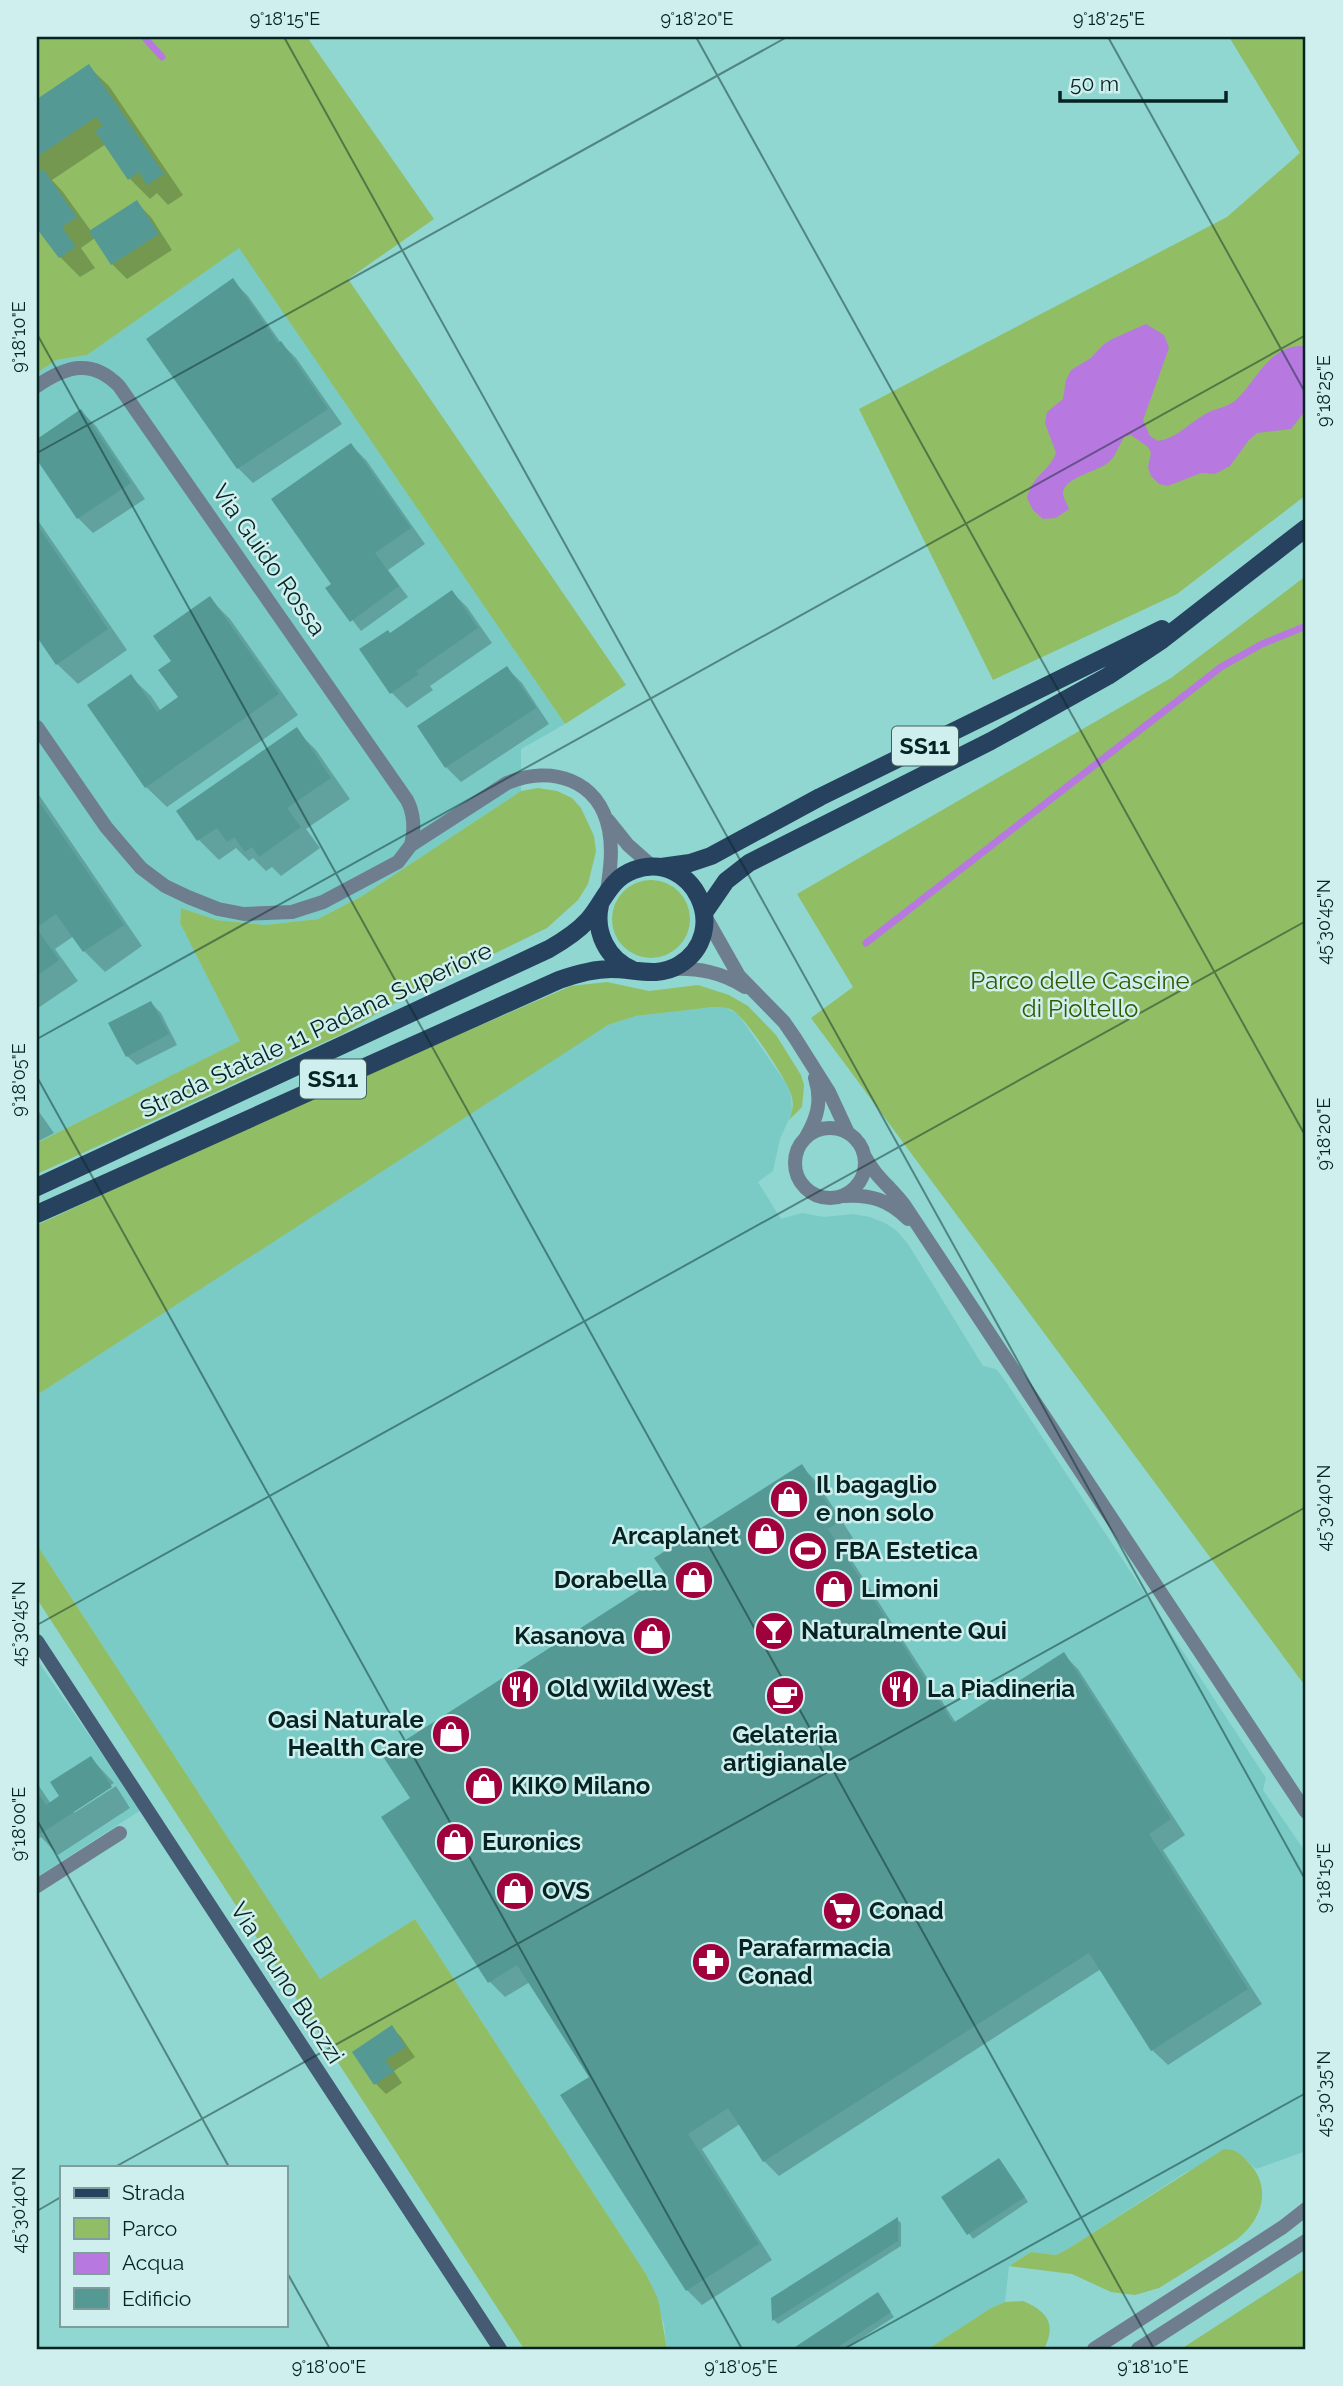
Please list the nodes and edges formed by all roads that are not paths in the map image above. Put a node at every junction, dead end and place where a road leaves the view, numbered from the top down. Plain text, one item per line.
1 (37, 386) edge
2 (1306, 528) edge
3 (1191, 616) junction
4 (37, 727) edge
5 (605, 816) junction
6 (411, 845) junction
7 (655, 867) junction
8 (604, 896) junction
9 (704, 914) junction
10 (671, 969) junction
11 (636, 971) junction
12 (757, 996) junction
13 (806, 1054) junction
14 (848, 1133) junction
15 (806, 1137) junction
16 (864, 1155) junction
17 (37, 1186) edge
18 (840, 1196) junction
19 (37, 1214) edge
20 (923, 1235) junction
21 (37, 1641) edge
22 (1306, 1812) edge
23 (120, 1833) dead end
24 (37, 1886) edge
25 (1306, 2209) edge
26 (1306, 2241) edge
27 (500, 2349) edge
28 (1094, 2349) edge
29 (1138, 2349) edge

1 - 6 street, Via Guido Rossa
2 - 3 main road, Strada Statale 11 Padana Superiore / SS11
3 - 7 main road, Strada Statale 11 Padana Superiore / SS11
3 - 9 main road, Strada Statale 11 Padana Superiore / SS11
4 - 6 street
5 - 6 street
5 - 7 street
5 - 8 street
7 - 8 main road, Strada Statale 11 Padana Superiore / SS11
7 - 9 main road
8 - 11 main road
8 - 17 main road, Strada Statale 11 Padana Superiore / SS11
9 - 10 main road, Strada Statale 11 Padana Superiore / SS11
9 - 12 street
10 - 11 main road, Strada Statale 11 Padana Superiore / SS11
10 - 12 street
11 - 19 main road, Strada Statale 11 Padana Superiore / SS11
12 - 13 street
13 - 14 street
13 - 15 street
14 - 15 street
14 - 16 street
15 - 18 street
16 - 18 street
16 - 20 street
18 - 20 street
20 - 22 street
21 - 27 main road, Via Bruno Buozzi
23 - 24 street
25 - 28 street
26 - 29 street

